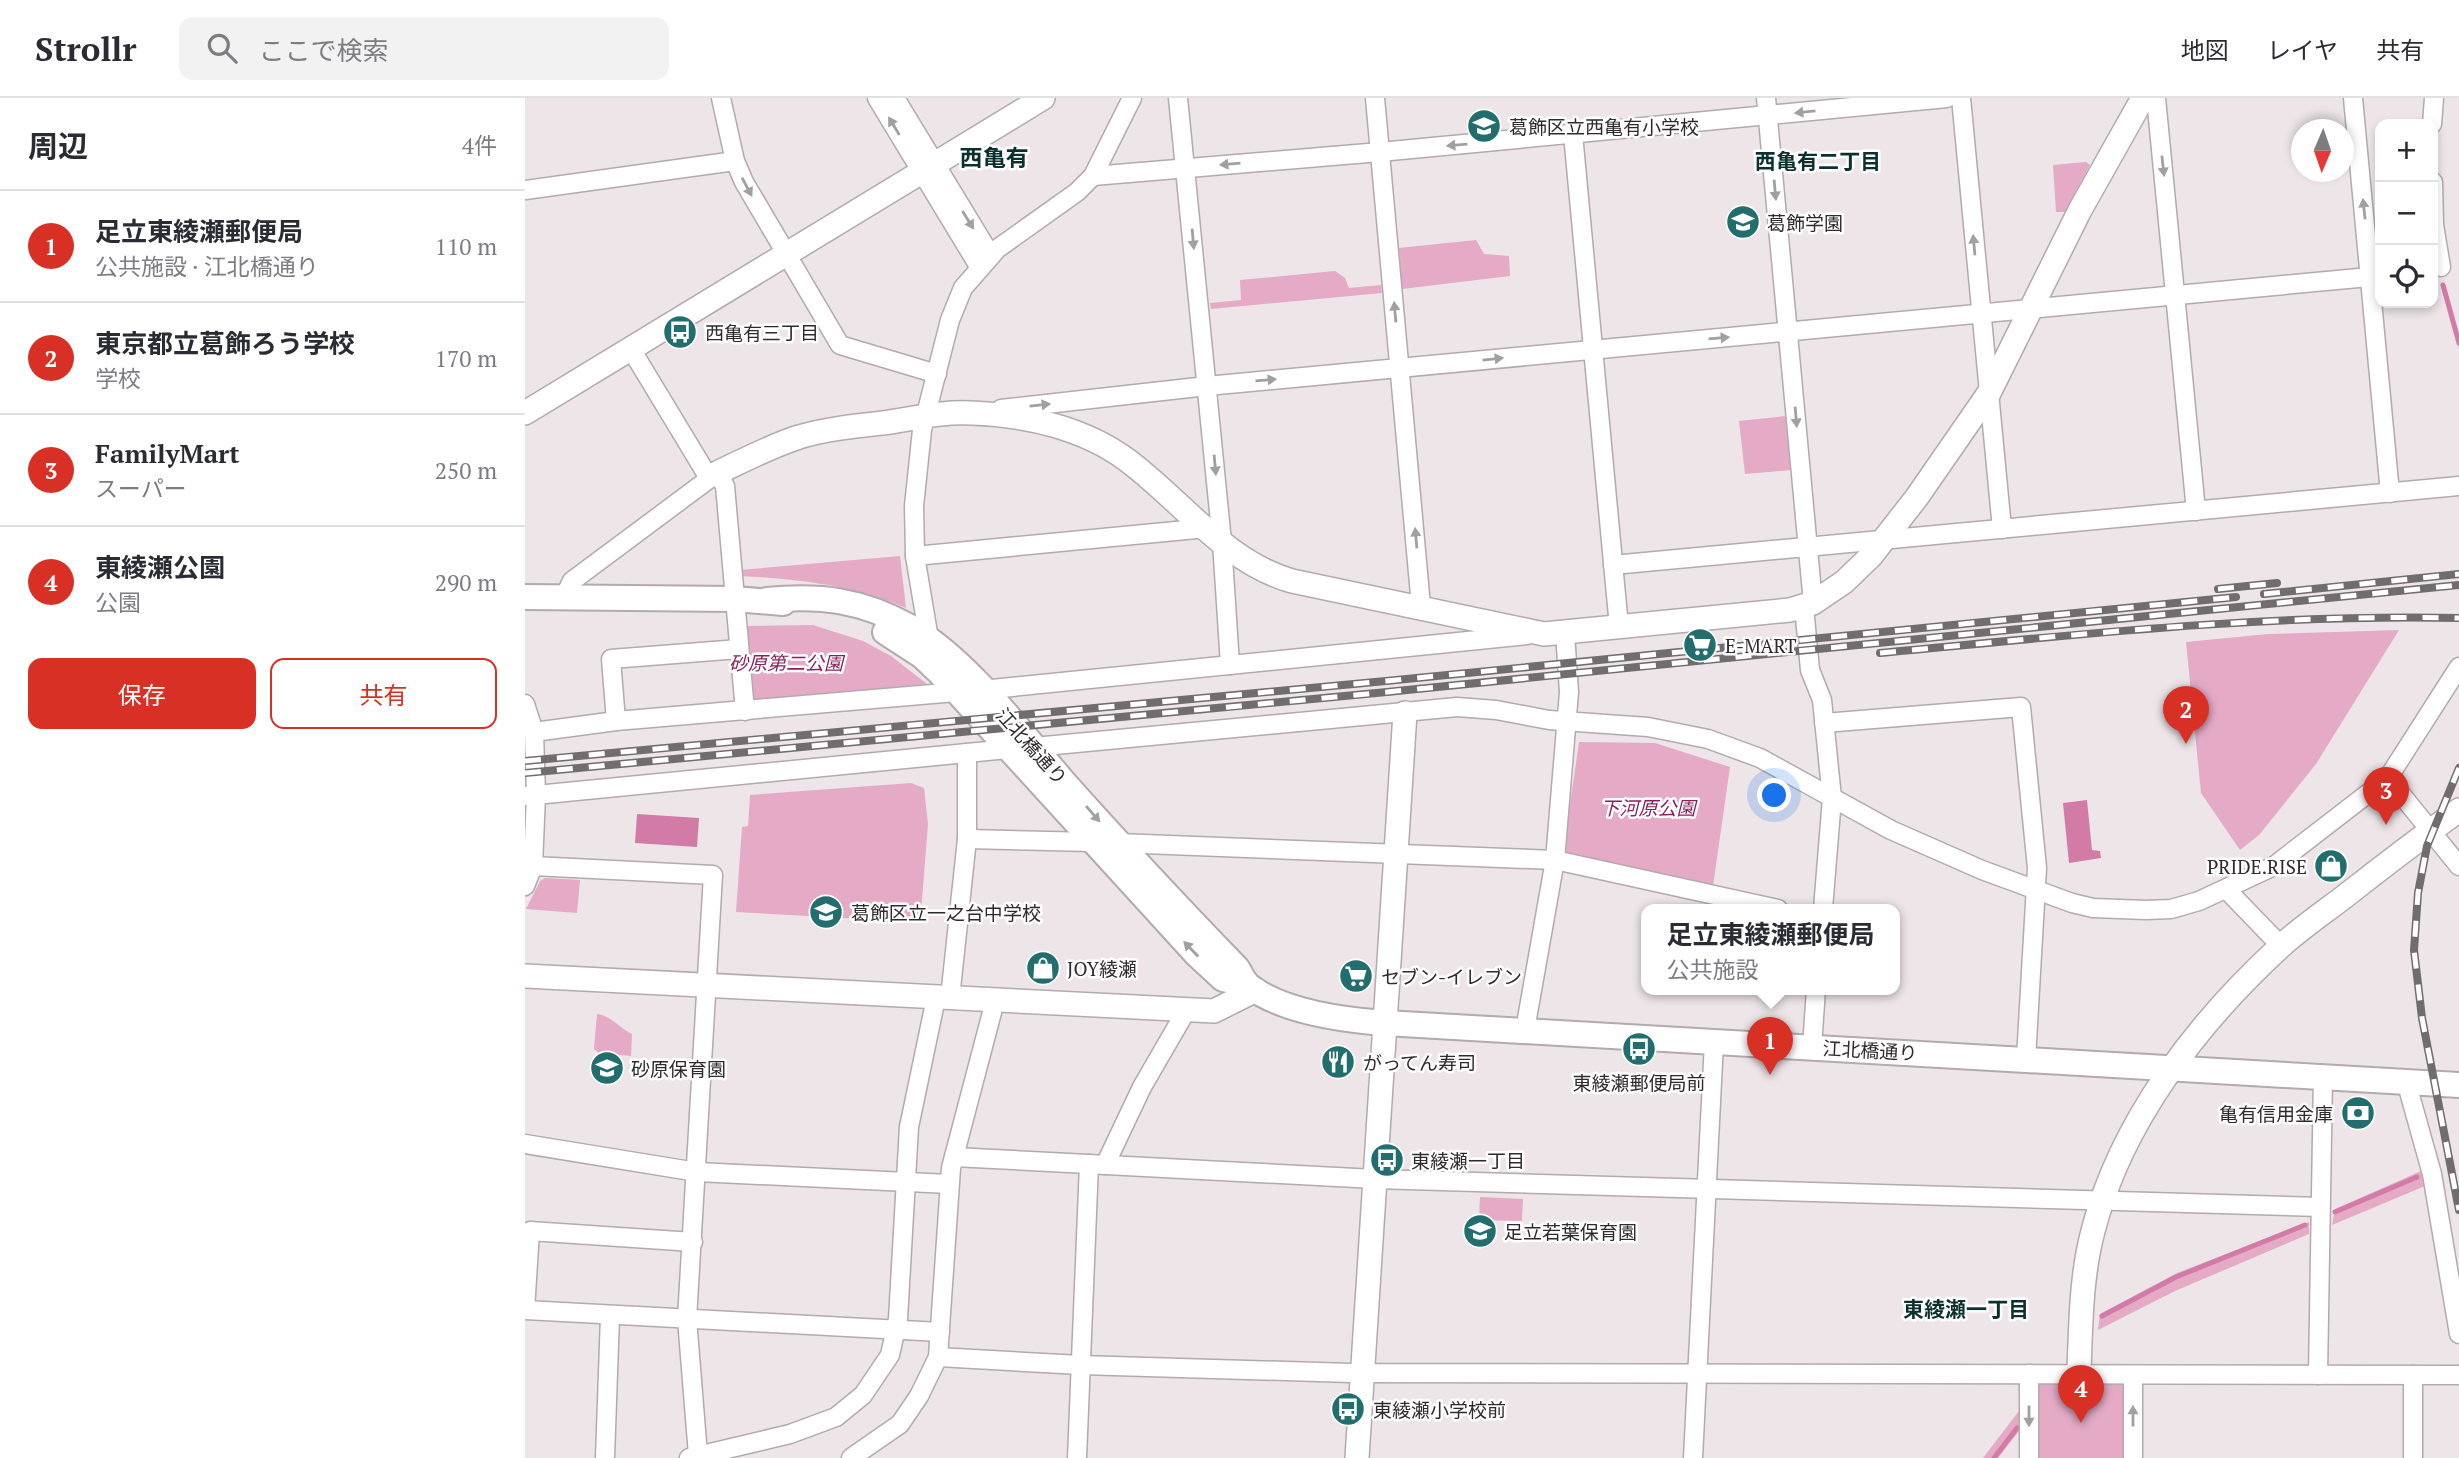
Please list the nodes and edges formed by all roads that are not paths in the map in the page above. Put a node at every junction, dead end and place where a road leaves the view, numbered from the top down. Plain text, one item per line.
1 (721, 98) edge
2 (877, 98) edge
3 (895, 98) edge
4 (1043, 98) edge
5 (1132, 98) edge
6 (1178, 98) edge
7 (1375, 98) edge
8 (1947, 98) edge
9 (1961, 98) edge
10 (2143, 98) edge
11 (2156, 98) edge
12 (2353, 98) edge
13 (2434, 98) edge
14 (1767, 107) edge
15 (2433, 119) edge
16 (1573, 134) junction
17 (1380, 152) junction
18 (735, 161) junction
19 (928, 168) junction
20 (1186, 168) junction
21 (1093, 177) junction
22 (525, 190) edge
23 (786, 254) junction
24 (985, 262) junction
25 (2459, 263) edge
26 (2375, 268) edge
27 (2438, 268) edge
28 (2375, 276) edge
29 (2176, 295) junction
30 (2378, 308) edge
31 (2030, 309) junction
32 (1981, 313) junction
33 (1787, 332) junction
34 (631, 349) junction
35 (1593, 350) junction
36 (1400, 368) junction
37 (937, 374) junction
38 (1207, 386) junction
39 (1989, 393) junction
40 (525, 413) edge
41 (972, 413) junction
42 (926, 417) junction
43 (713, 476) junction
44 (2459, 486) edge
45 (2390, 493) junction
46 (2196, 511) junction
47 (2002, 529) junction
48 (1215, 535) junction
49 (1884, 540) junction
50 (1808, 546) junction
51 (915, 556) junction
52 (1613, 565) junction
53 (525, 597) edge
54 (564, 597) junction
55 (735, 598) junction
56 (767, 600) junction
57 (1808, 605) junction
58 (1421, 606) junction
59 (1619, 627) junction
60 (1554, 633) junction
61 (929, 639) junction
62 (739, 649) junction
63 (1230, 665) junction
64 (2459, 667) edge
65 (982, 690) junction
66 (956, 692) junction
67 (525, 704) edge
68 (745, 711) junction
69 (1405, 713) junction
70 (617, 721) junction
71 (1566, 722) junction
72 (1824, 723) junction
73 (534, 732) junction
74 (1034, 747) junction
75 (1008, 749) junction
76 (967, 753) junction
77 (2388, 778) junction
78 (530, 795) edge
79 (1832, 797) junction
80 (2459, 810) edge
81 (2431, 830) junction
82 (967, 839) junction
83 (1091, 842) junction
84 (1118, 843) junction
85 (1396, 853) junction
86 (1555, 860) junction
87 (533, 866) junction
88 (2459, 866) edge
89 (525, 886) edge
90 (2226, 889) junction
91 (2036, 890) junction
92 (1755, 904) edge
93 (1823, 904) edge
94 (2281, 946) junction
95 (525, 976) edge
96 (706, 985) junction
97 (1251, 987) junction
98 (1816, 995) edge
99 (943, 998) junction
100 (995, 1000) junction
101 (1186, 1011) junction
102 (1385, 1023) junction
103 (1525, 1030) junction
104 (1714, 1042) junction
105 (1812, 1047) junction
106 (2026, 1059) junction
107 (2174, 1067) junction
108 (2323, 1076) junction
109 (2406, 1081) junction
110 (2459, 1084) edge
111 (525, 1144) edge
112 (954, 1157) junction
113 (1097, 1164) junction
114 (697, 1172) junction
115 (1375, 1179) junction
116 (905, 1183) junction
117 (949, 1184) junction
118 (1708, 1190) junction
119 (2102, 1201) junction
120 (2320, 1208) junction
121 (693, 1242) junction
122 (2452, 1256) edge
123 (610, 1315) junction
124 (687, 1319) junction
125 (897, 1330) junction
126 (940, 1332) junction
127 (2459, 1334) edge
128 (938, 1357) junction
129 (1080, 1365) junction
130 (2079, 1371) junction
131 (1362, 1373) junction
132 (1699, 1373) junction
133 (2029, 1374) junction
134 (2133, 1375) junction
135 (2318, 1375) junction
136 (2413, 1375) junction
137 (2459, 1375) edge
138 (874, 1452) edge
139 (694, 1457) edge
140 (605, 1458) edge
141 (851, 1458) edge
142 (1077, 1458) edge
143 (1357, 1458) edge
144 (1693, 1458) edge
145 (2029, 1458) edge
146 (2133, 1458) edge
147 (2413, 1458) edge

1 - 18 street
19 -> 2 street
3 - 19 street
4 - 19 street
5 - 21 street
6 - 20 street
7 - 17 street
8 -> 14 street
32 -> 9 street
10 - 31 street
11 -> 29 street
26 -> 12 street
13 - 15 street
14 - 16 street
14 -> 33 street
16 -> 17 street
16 - 35 street
17 -> 20 street
36 -> 17 street
18 - 22 street
18 -> 23 street
19 - 23 street
19 - 24 street
20 - 21 street
20 -> 38 street
21 - 24 street
23 - 34 street
23 - 37 street
24 - 37 street
25 - 27 street
28 - 29 street
29 - 31 street
29 - 46 street
30 - 45 street
31 - 32 street
31 - 39 street
32 - 33 street
32 - 39 street
35 -> 33 street
33 -> 50 street
34 - 40 street
34 - 43 street
36 -> 35 street
35 - 52 street
38 -> 36 street
58 -> 36 street
37 - 42 street
41 -> 38 street
38 -> 48 street
39 - 47 street
39 - 49 street
41 - 42 street
41 - 48 street
42 - 43 street
42 - 51 street
43 - 54 street
43 - 55 street
44 - 45 street
45 - 46 street
46 - 47 street
47 - 49 street
48 - 51 street
48 - 58 street
48 - 63 street
49 - 50 street
49 - 57 street
50 - 52 street
50 - 57 street
51 - 61 street
52 - 59 street
53 - 54 main road, 江北橋通り
54 - 55 main road, 江北橋通り
55 - 56 main road, 江北橋通り
55 - 62 street
56 - 61 main road, 江北橋通り
56 - 66 main road, 江北橋通り
57 - 59 street
57 - 72 street
58 - 60 street
59 - 60 street
60 - 63 street
60 - 71 street
61 - 65 main road, 江北橋通り
62 - 68 street
62 - 70 street
63 - 65 street
64 - 77 street
65 - 74 main road, 江北橋通り
66 - 68 street
66 - 75 main road, 江北橋通り
67 - 73 street
68 - 70 street
69 - 71 street
69 - 74 street
69 - 85 street
70 - 73 street
71 - 79 street
71 - 86 street
72 - 79 street
72 - 91 street
73 - 78 street
74 -> 84 main road, 江北橋通り
75 - 76 street
75 - 83 main road, 江北橋通り
76 - 78 street
76 - 82 street
77 - 81 street
77 - 90 street
78 - 87 street
79 - 91 street
79 - 93 street
80 - 81 street
81 - 88 street
81 - 94 street
82 - 83 street
82 - 99 street
97 -> 83 main road, 江北橋通り
84 - 85 street
84 - 97 main road, 江北橋通り
85 - 86 street
85 - 102 street
86 - 92 street
86 - 103 street
87 - 89 street
87 - 96 street
90 - 91 street
90 - 94 street
91 - 106 street
94 - 107 street
95 - 96 street
96 - 99 street
96 - 114 street
97 - 101 street
97 - 102 main road, 江北橋通り
98 - 105 street
99 - 100 street
99 - 116 street
100 - 101 street
100 - 112 street
101 - 113 street
102 - 103 main road, 江北橋通り
102 - 115 street
103 - 104 main road, 江北橋通り
104 - 105 main road, 江北橋通り
104 - 118 street
105 - 106 main road, 江北橋通り
106 - 107 main road, 江北橋通り
107 - 108 main road, 江北橋通り
107 - 119 street
108 - 109 main road, 江北橋通り
108 - 120 street
109 - 110 main road, 江北橋通り
109 - 122 street
111 - 114 street
112 - 113 street
112 - 117 street
113 - 115 street
113 - 129 street
114 - 116 street
114 - 121 street
115 - 118 street
115 - 131 street
116 - 117 street
116 - 125 street
117 - 126 street
118 - 119 street
118 - 132 street
119 - 120 street
119 - 130 street
120 - 135 street
121 - 123 street
121 - 124 street
122 - 127 street
123 - 124 street
123 - 140 street
124 - 125 street
124 - 139 street
125 - 126 street
125 - 139 street
126 - 128 street
128 - 129 street
128 - 138 street
129 - 131 street
129 - 142 street
130 - 133 street
130 - 134 street
131 - 132 street
131 - 143 street
132 - 133 street
132 - 144 street
133 -> 145 street
134 - 135 street
146 -> 134 street
135 - 136 street
136 - 137 street
136 - 147 street
138 - 141 street

